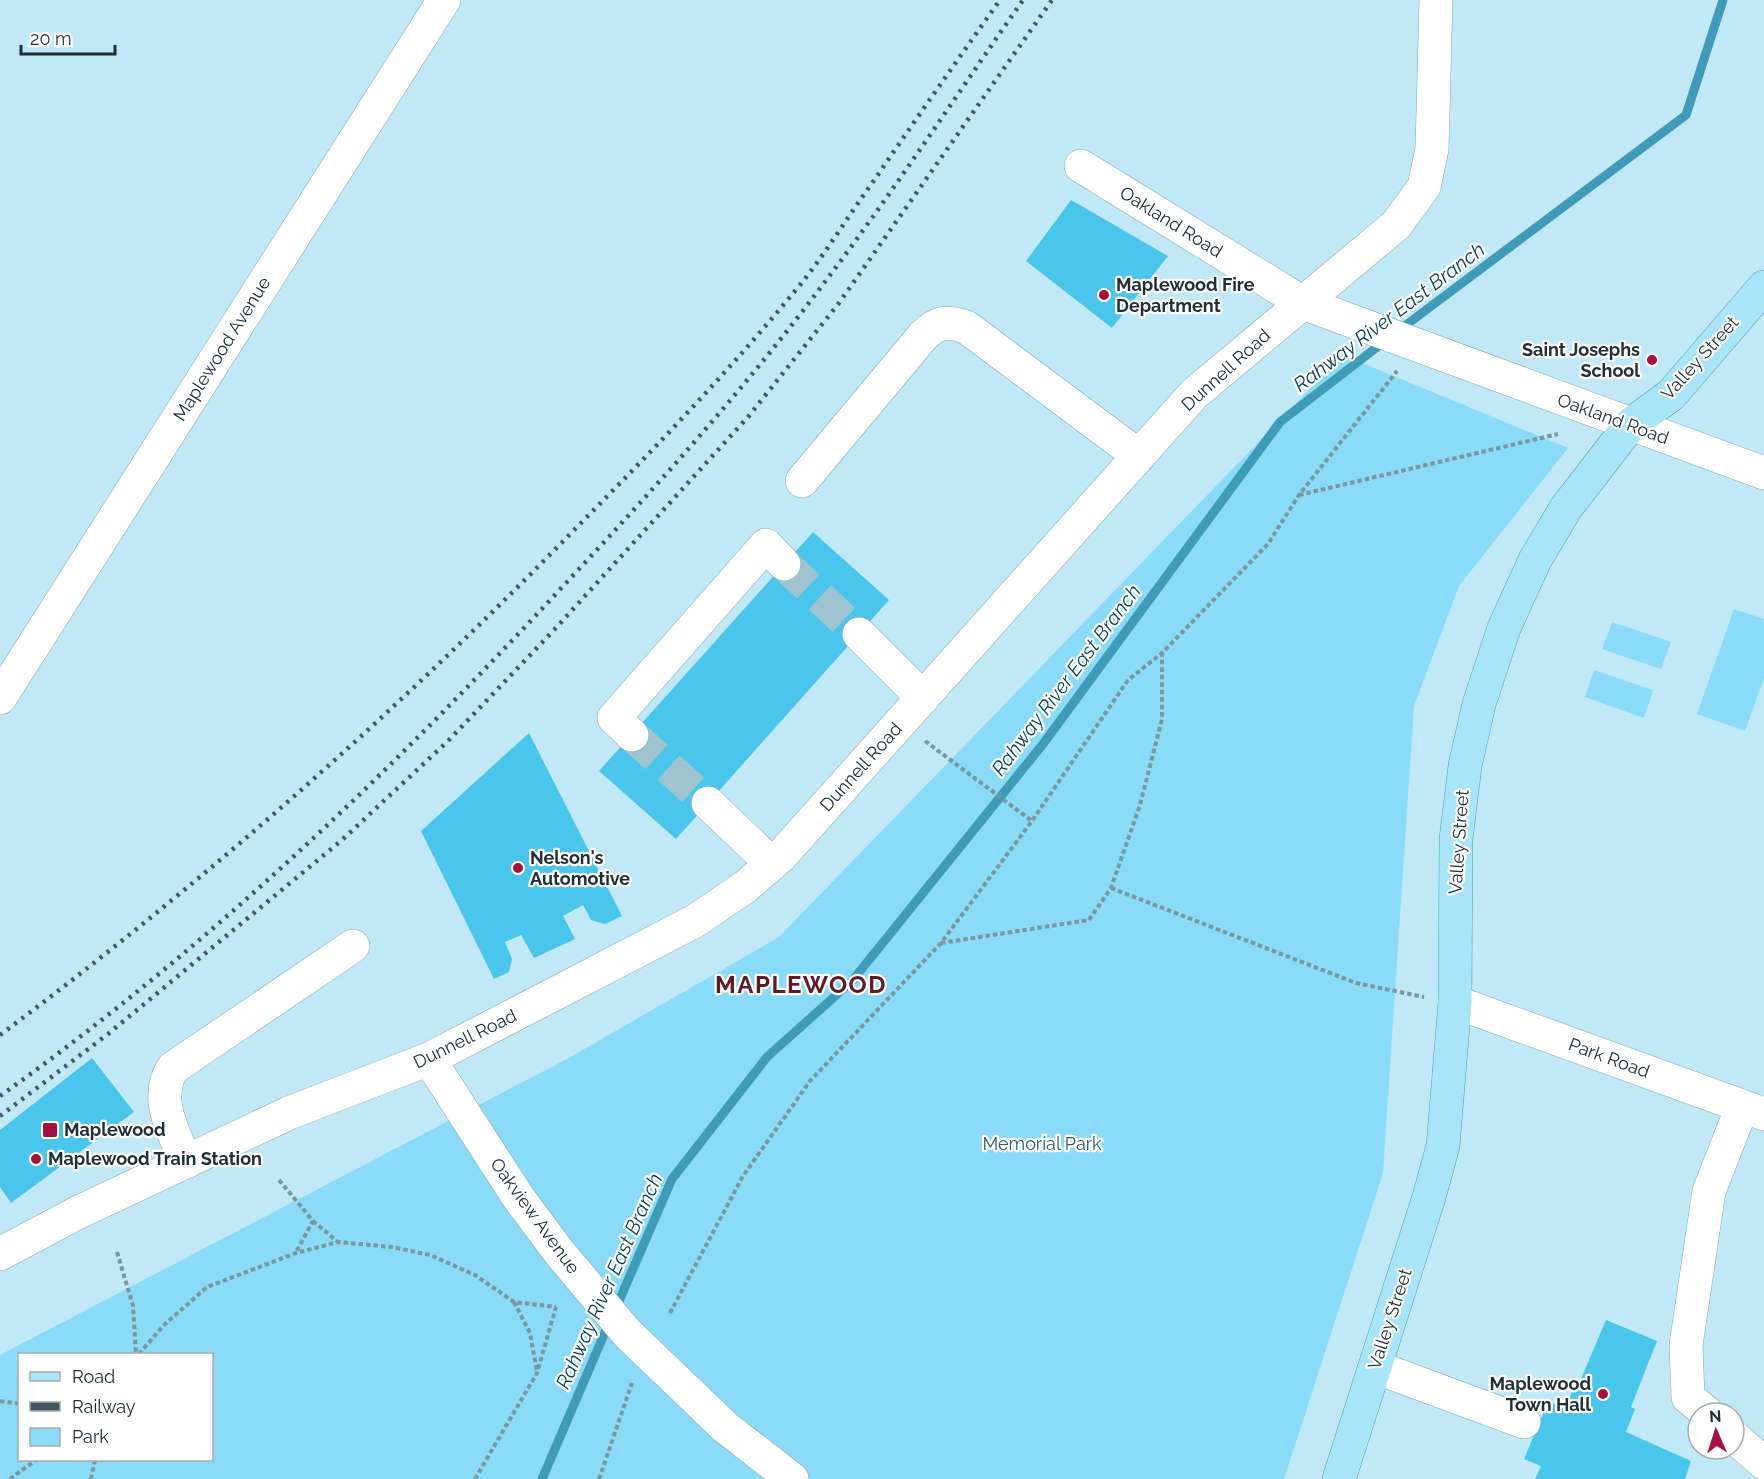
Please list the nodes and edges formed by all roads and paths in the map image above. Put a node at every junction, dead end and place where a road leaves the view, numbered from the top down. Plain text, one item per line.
1 (444, 0) edge
2 (1436, 0) edge
3 (1081, 166) dead end
4 (1764, 287) edge
5 (1303, 303) junction
6 (1407, 355) junction
7 (1631, 424) junction
8 (1558, 434) dead end
9 (1139, 456) junction
10 (1764, 473) edge
11 (802, 481) dead end
12 (1299, 495) junction
13 (784, 564) tunnel mouth
14 (859, 634) tunnel mouth
15 (1162, 653) junction
16 (0, 698) edge
17 (922, 698) junction
18 (632, 735) tunnel mouth
19 (941, 754) dead end
20 (708, 803) tunnel mouth
21 (1032, 821) junction
22 (772, 864) junction
23 (1111, 888) junction
24 (941, 943) junction
25 (353, 946) dead end
26 (1455, 1002) junction
27 (429, 1059) junction
28 (1753, 1111) edge
29 (186, 1162) junction
30 (279, 1180) dead end
31 (313, 1221) junction
32 (338, 1242) junction
33 (117, 1252) dead end
34 (296, 1253) junction
35 (0, 1254) edge
36 (514, 1302) junction
37 (670, 1313) dead end
38 (138, 1353) edge
39 (139, 1353) edge
40 (1374, 1367) junction
41 (537, 1373) junction
42 (634, 1378) dead end
43 (0, 1401) edge
44 (1693, 1401) edge
45 (18, 1404) edge
46 (1524, 1422) dead end
47 (1746, 1448) edge
48 (35, 1461) edge
49 (95, 1461) edge
50 (1764, 1464) edge
51 (10, 1479) edge
52 (91, 1479) edge
53 (475, 1479) edge
54 (599, 1479) edge
55 (792, 1479) edge
56 (1339, 1479) edge
57 (1759, 1479) edge

1 - 16 street, Maplewood Avenue
2 - 5 street, Dunnell Road
3 - 5 street, Oakland Road
4 - 7 main road, Valley Street
5 - 6 street, Oakland Road
5 - 9 street, Dunnell Road
6 - 7 street, Oakland Road
6 - 12 path
7 - 10 street, Oakland Road
7 - 26 main road, Valley Street
8 - 12 path
9 - 11 street
9 - 17 street, Dunnell Road
12 - 15 path
13 - 18 street
14 - 17 street
15 - 21 path
15 - 23 path
17 - 22 street, Dunnell Road
19 - 21 path
20 - 22 street
21 - 24 path
22 - 27 street, Dunnell Road
23 - 24 path
23 - 26 path
24 - 37 path
25 - 29 street
26 - 28 street, Park Road
26 - 40 main road, Valley Street
27 - 29 street, Dunnell Road
27 - 55 street, Oakview Avenue
28 - 44 street
29 - 35 street, Dunnell Road
30 - 31 path
31 - 32 path
31 - 34 path
32 - 34 path
32 - 36 path
33 - 38 path
34 - 39 path
36 - 41 path
36 - 41 path
40 - 46 street
40 - 56 main road, Valley Street
41 - 53 path
42 - 54 path
43 - 45 path
47 - 50 street
48 - 51 path
49 - 52 path
50 - 57 street

